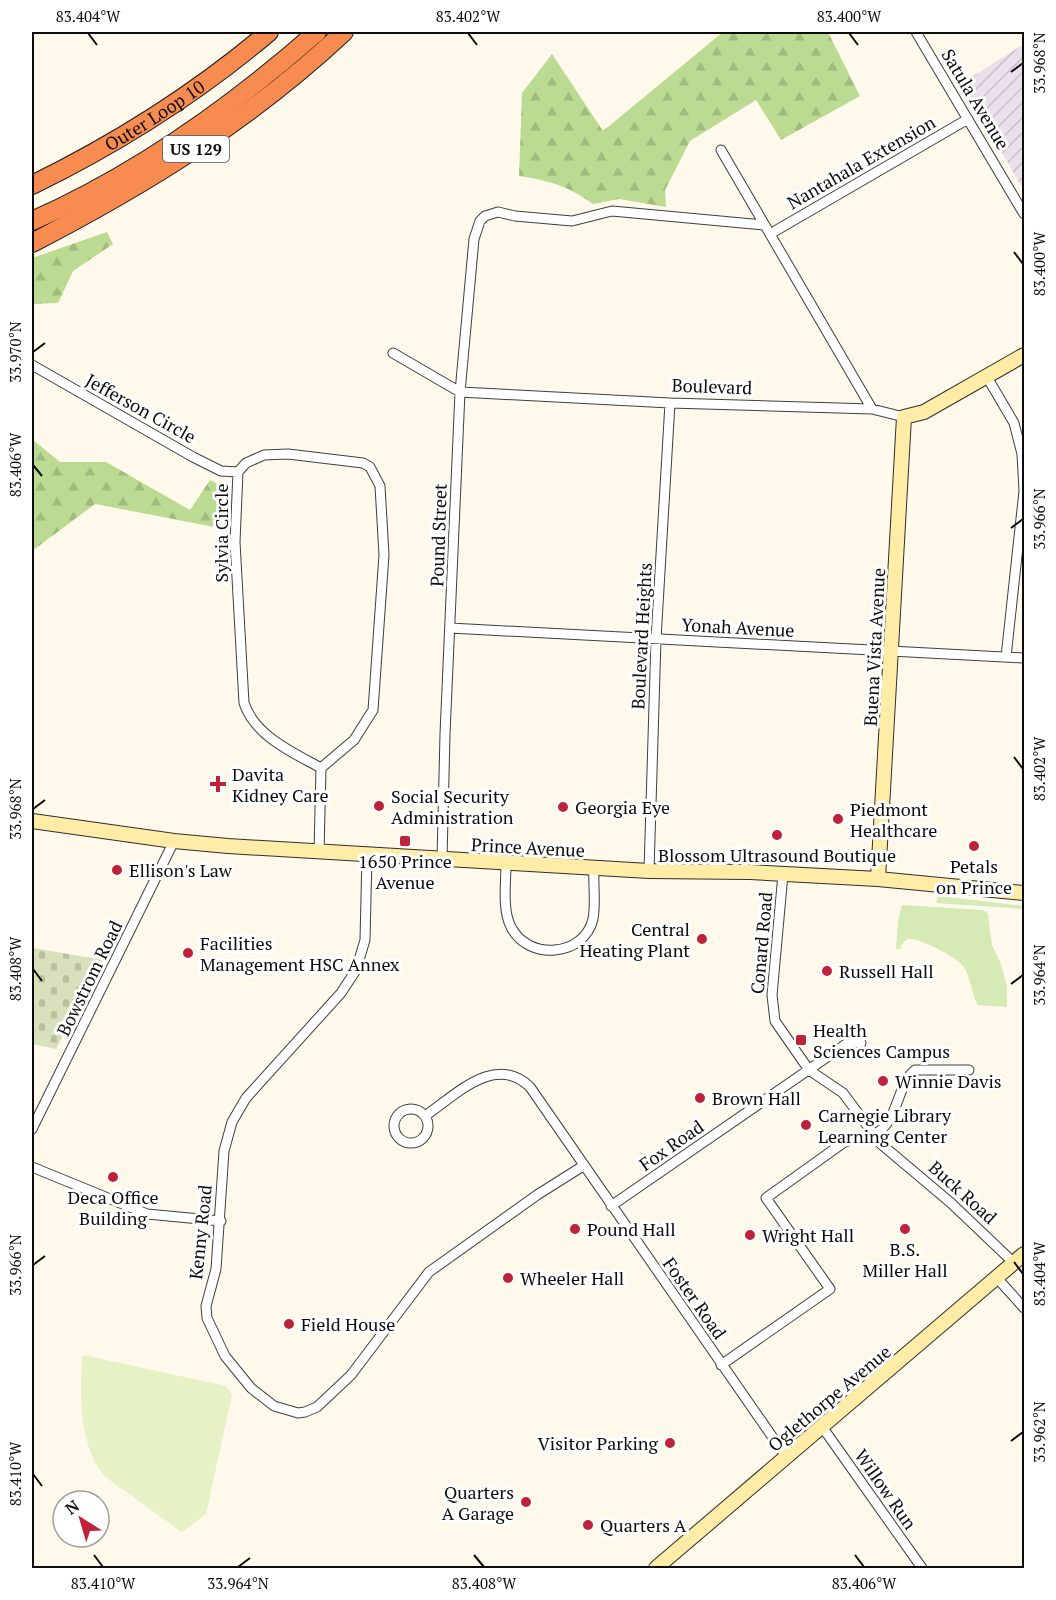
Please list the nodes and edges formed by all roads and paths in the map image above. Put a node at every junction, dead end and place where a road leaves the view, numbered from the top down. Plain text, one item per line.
1 (268, 32) edge
2 (316, 32) edge
3 (344, 32) edge
4 (916, 32) edge
5 (968, 119) junction
6 (721, 150) dead end
7 (32, 185) edge
8 (1024, 214) edge
9 (32, 221) edge
10 (764, 225) junction
11 (770, 234) junction
12 (32, 243) edge
13 (393, 353) dead end
14 (1024, 355) edge
15 (32, 366) edge
16 (987, 377) junction
17 (460, 392) junction
18 (670, 403) junction
19 (872, 409) junction
20 (904, 417) junction
21 (238, 472) junction
22 (450, 628) junction
23 (656, 639) junction
24 (891, 651) junction
25 (1006, 657) junction
26 (1024, 658) edge
27 (321, 768) junction
28 (32, 821) edge
29 (174, 841) junction
30 (319, 853) junction
31 (367, 855) junction
32 (442, 860) junction
33 (506, 864) junction
34 (594, 868) junction
35 (649, 871) junction
36 (783, 874) junction
37 (879, 879) junction
38 (1024, 893) edge
39 (772, 1014) joint
40 (861, 1043) dead end
41 (809, 1070) junction
42 (969, 1070) dead end
43 (425, 1116) dead end
44 (32, 1129) edge
45 (874, 1135) junction
46 (583, 1166) junction
47 (32, 1167) edge
48 (612, 1206) junction
49 (221, 1221) junction
50 (1019, 1259) edge
51 (997, 1278) junction
52 (1024, 1308) edge
53 (721, 1365) junction
54 (823, 1428) junction
55 (787, 1458) junction
56 (656, 1569) edge
57 (922, 1569) edge

1 - 7 highway, Outer Loop 10 / US 129
2 - 9 highway
3 - 12 highway, US 129
4 - 5 street, Satula Avenue
5 - 8 street, Satula Avenue
5 - 11 street, Nantahala Extension
6 - 10 street
10 - 11 street
10 - 17 street, Pound Street
11 - 19 street
13 - 17 street, Boulevard
14 - 16 main road
15 - 21 street, Jefferson Circle
16 - 20 main road
16 - 25 street
17 - 18 street, Boulevard
17 - 22 street, Pound Street
18 - 19 street, Boulevard
18 - 23 street, Boulevard Heights
19 - 20 street, Boulevard
20 - 24 main road, Buena Vista Avenue
21 - 27 street, Sylvia Circle
21 - 27 street, Sylvia Circle
22 - 23 street, Yonah Avenue
22 - 32 street, Pound Street
23 - 24 street, Yonah Avenue
23 - 35 street, Boulevard Heights
24 - 25 street, Yonah Avenue
24 - 37 main road, Buena Vista Avenue
25 - 26 street, Yonah Avenue
27 - 30 street
28 - 29 main road, Prince Avenue
29 - 30 main road, Prince Avenue
29 - 44 street, Bowstrom Road
30 - 31 main road, Prince Avenue
31 - 32 main road, Prince Avenue
31 - 49 street, Kenny Road
32 - 33 main road, Prince Avenue
33 - 34 main road, Prince Avenue
33 - 34 street
34 - 35 main road, Prince Avenue
35 - 36 main road, Prince Avenue
36 - 37 main road, Prince Avenue
36 - 39 street, Conard Road
37 - 38 main road, Prince Avenue
39 - 41 street, Buck Road
40 - 41 street, Fox Road
41 - 45 street, Buck Road
41 - 48 street, Fox Road
42 - 45 street
43 - 46 street, Foster Road
45 - 50 street, Buck Road
45 - 53 street
46 - 48 street, Foster Road
46 - 49 street, Kenny Road
47 - 49 street
48 - 53 street, Foster Road
50 - 51 main road, Oglethorpe Avenue
51 - 52 street
51 - 54 main road, Oglethorpe Avenue
53 - 55 street, Foster Road
54 - 55 main road, Oglethorpe Avenue
54 - 57 street, Willow Run
55 - 56 main road, Oglethorpe Avenue

